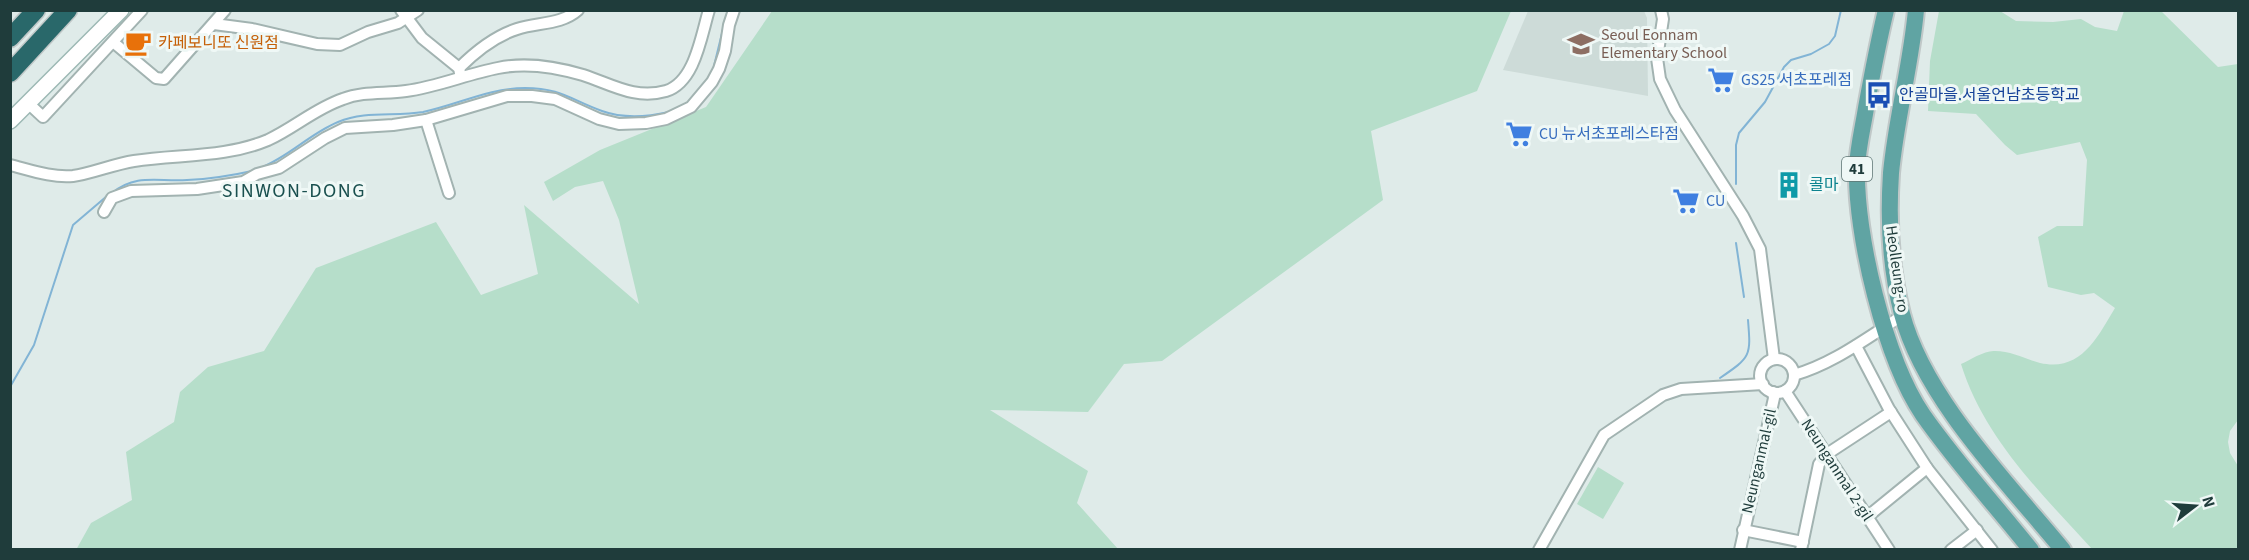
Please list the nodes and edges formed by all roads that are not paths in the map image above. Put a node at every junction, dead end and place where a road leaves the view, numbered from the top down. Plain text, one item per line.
1 (36, 10) edge
2 (68, 10) edge
3 (121, 10) edge
4 (142, 10) edge
5 (225, 10) edge
6 (418, 10) edge
7 (578, 10) edge
8 (709, 10) edge
9 (734, 10) edge
10 (1661, 10) edge
11 (1886, 10) edge
12 (1916, 10) edge
13 (404, 14) edge
14 (214, 24) junction
15 (10, 38) edge
16 (113, 42) junction
17 (460, 72) junction
18 (10, 73) edge
19 (28, 103) junction
20 (426, 120) junction
21 (10, 121) edge
22 (10, 165) edge
23 (449, 193) dead end
24 (104, 212) dead end
25 (1902, 316) junction
26 (1885, 326) junction
27 (1856, 346) junction
28 (1774, 359) junction
29 (1794, 375) junction
30 (1763, 384) junction
31 (1785, 391) junction
32 (1773, 392) junction
33 (1891, 412) junction
34 (1827, 454) junction
35 (1927, 468) junction
36 (1867, 517) junction
37 (1743, 530) junction
38 (1977, 530) junction
39 (1802, 546) edge
40 (1883, 546) edge
41 (1539, 549) edge
42 (1740, 549) edge
43 (1951, 549) edge
44 (1992, 549) edge
45 (2031, 549) edge
46 (2062, 549) edge

1 - 15 highway
2 - 18 highway
3 - 19 street
4 - 16 street
5 - 14 street
6 - 13 street
7 - 17 street
8 - 17 street
9 - 20 street
10 - 28 street
11 - 26 main road, Heolleung-ro / 41
12 - 25 main road, Heolleung-ro / 41
13 - 14 street
13 - 17 street
14 - 16 street
16 - 19 street
17 - 22 street
19 - 21 street
20 - 23 street
20 - 24 street
25 - 26 street
25 - 46 main road, Heolleung-ro / 41
26 - 27 street
26 - 45 main road, Heolleung-ro / 41
27 - 29 street
27 - 33 street
28 - 29 street
28 - 30 street
29 - 31 street
30 - 32 street
30 - 41 street
31 - 32 street
31 - 34 street, Neunganmal 2-gil
32 - 37 street, Neunganmal-gil
33 - 34 street
33 - 35 street
34 - 36 street, Neunganmal 2-gil
34 - 39 street
35 - 36 street
35 - 38 street
36 - 40 street, Neunganmal 2-gil
37 - 39 street, Neunganmal-gil
37 - 42 street, Neunganmal-gil
38 - 43 street
38 - 44 street

